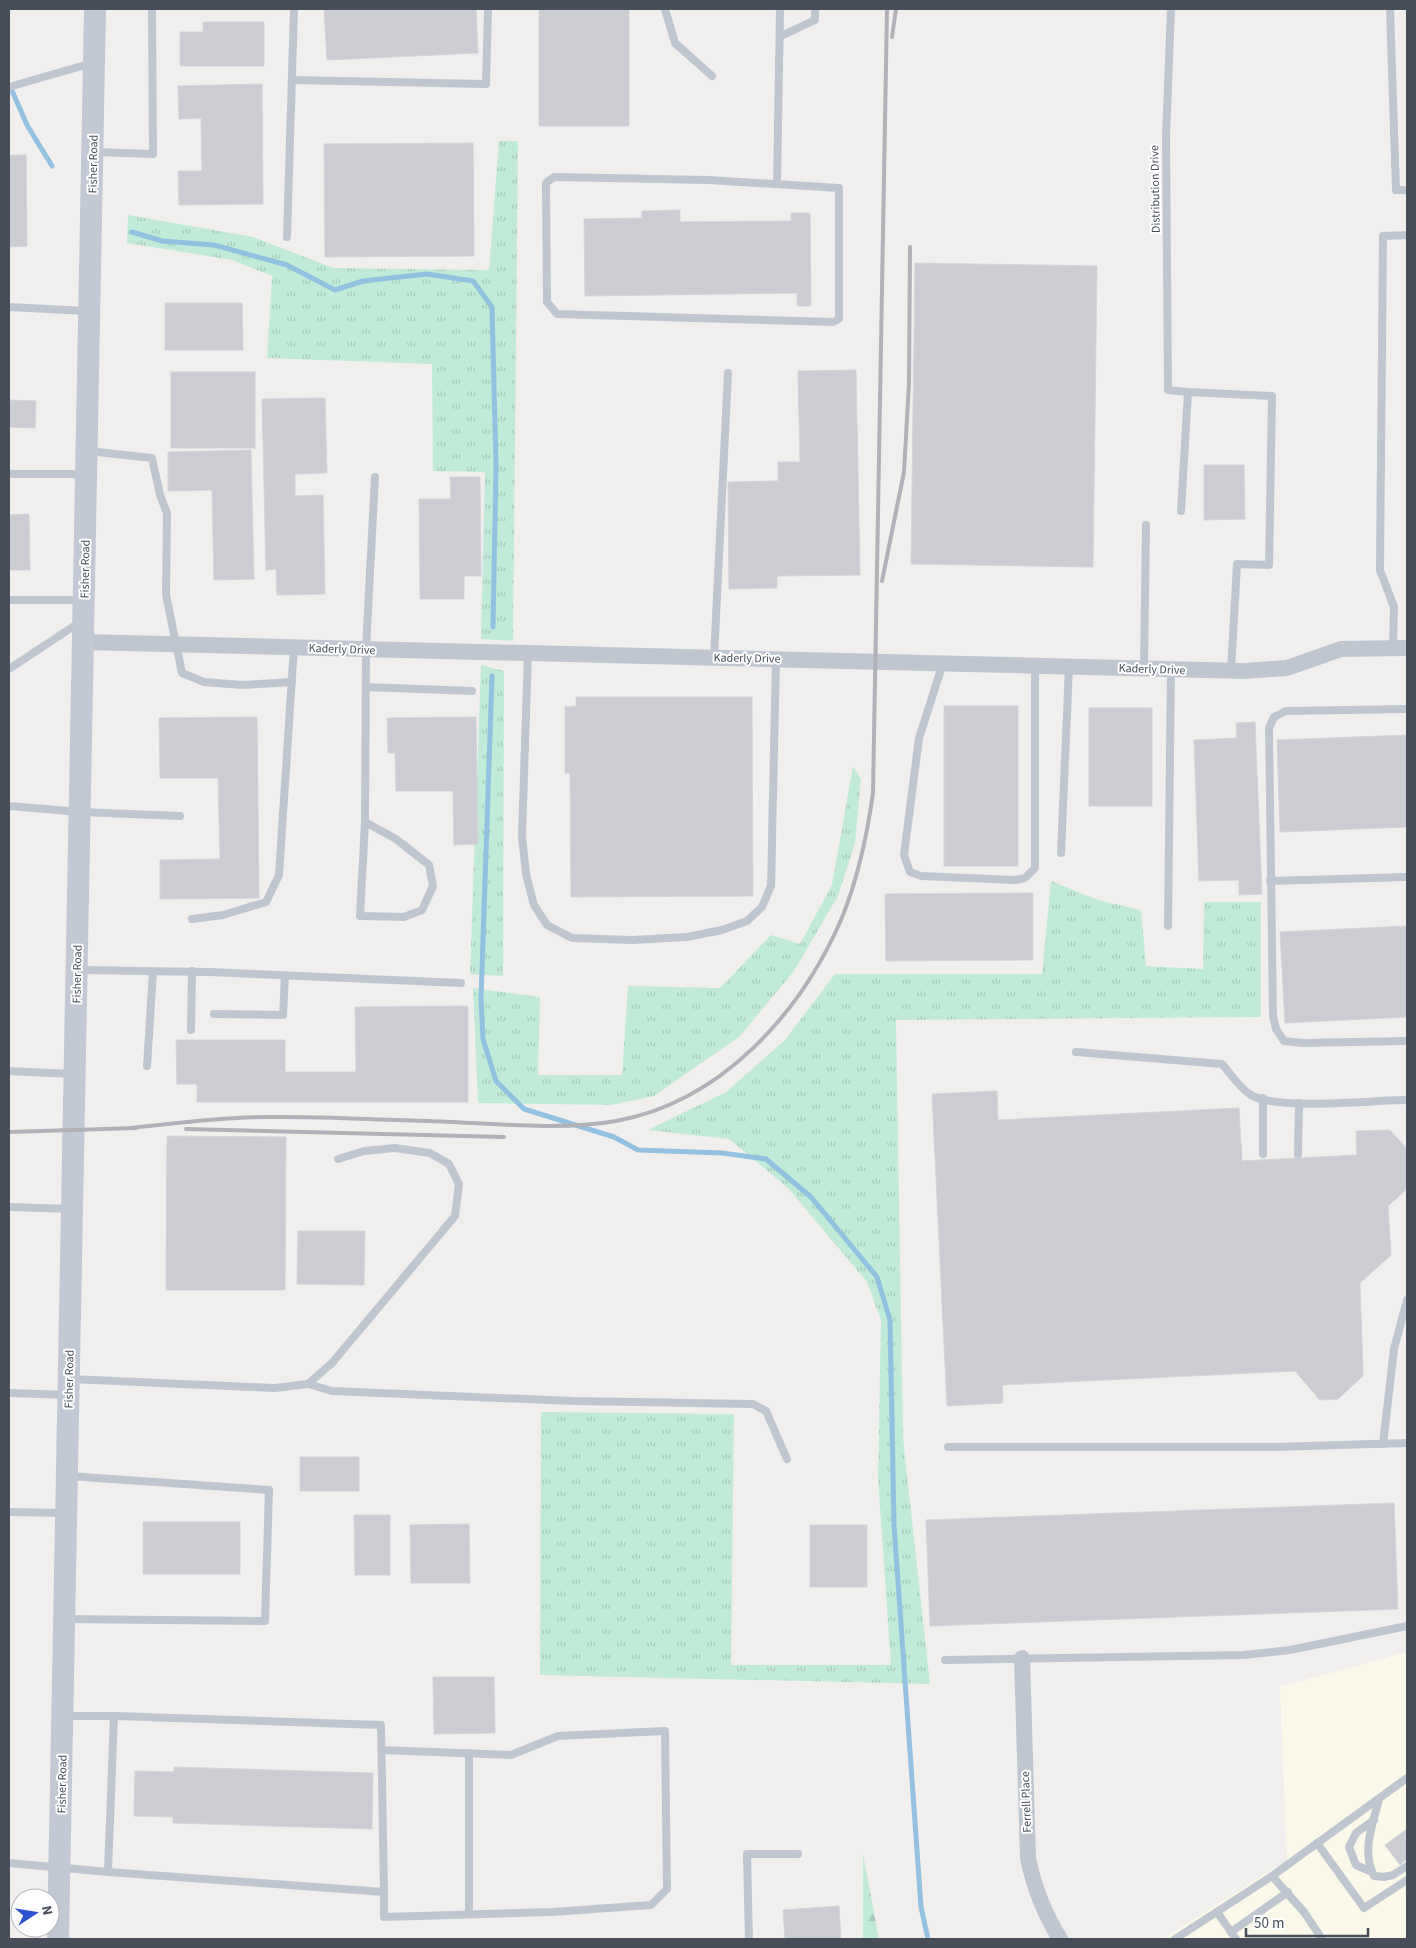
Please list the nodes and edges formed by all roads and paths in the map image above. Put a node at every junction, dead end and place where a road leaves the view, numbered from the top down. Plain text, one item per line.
1 (95, 9) edge
2 (152, 9) edge
3 (294, 9) edge
4 (488, 9) edge
5 (665, 9) edge
6 (780, 9) edge
7 (815, 9) edge
8 (1171, 9) edge
9 (1390, 9) edge
10 (781, 36) junction
11 (94, 63) junction
12 (712, 76) dead end
13 (292, 80) junction
14 (9, 86) edge
15 (93, 152) junction
16 (777, 184) junction
17 (1407, 190) edge
18 (1407, 235) edge
19 (287, 237) dead end
20 (9, 307) edge
21 (90, 311) junction
22 (728, 373) dead end
23 (1188, 392) junction
24 (87, 451) junction
25 (9, 474) edge
26 (87, 474) junction
27 (375, 477) dead end
28 (1181, 510) dead end
29 (1146, 525) dead end
30 (9, 600) edge
31 (84, 610) junction
32 (84, 642) junction
33 (176, 644) junction
34 (294, 647) junction
35 (1400, 648) edge
36 (366, 649) junction
37 (528, 653) junction
38 (714, 658) junction
39 (776, 659) junction
40 (943, 663) junction
41 (1035, 666) junction
42 (1069, 666) junction
43 (9, 669) edge
44 (1144, 669) junction
45 (1171, 669) junction
46 (1231, 671) junction
47 (292, 682) junction
48 (366, 687) junction
49 (472, 691) dead end
50 (1407, 709) edge
51 (9, 806) edge
52 (81, 812) junction
53 (180, 816) dead end
54 (365, 822) junction
55 (1061, 853) dead end
56 (1407, 877) edge
57 (1270, 881) junction
58 (192, 919) dead end
59 (1168, 926) dead end
60 (77, 970) junction
61 (153, 971) junction
62 (192, 971) junction
63 (285, 975) junction
64 (461, 983) dead end
65 (214, 1014) dead end
66 (192, 1030) dead end
67 (1407, 1041) edge
68 (1076, 1052) dead end
69 (147, 1066) dead end
70 (9, 1071) edge
71 (75, 1074) junction
72 (1263, 1098) junction
73 (1407, 1100) edge
74 (1299, 1103) junction
75 (1263, 1154) dead end
76 (1298, 1154) dead end
77 (338, 1159) dead end
78 (9, 1207) edge
79 (73, 1209) junction
80 (1407, 1300) edge
81 (308, 1384) junction
82 (68, 1387) junction
83 (9, 1393) edge
84 (1407, 1443) edge
85 (1383, 1444) junction
86 (948, 1447) dead end
87 (787, 1459) dead end
88 (67, 1476) junction
89 (9, 1512) edge
90 (66, 1513) junction
91 (64, 1619) junction
92 (1407, 1626) edge
93 (1022, 1658) junction
94 (945, 1660) dead end
95 (62, 1716) junction
96 (114, 1716) junction
97 (382, 1750) junction
98 (469, 1753) junction
99 (1407, 1778) edge
100 (1379, 1799) junction
101 (1374, 1820) junction
102 (1317, 1843) junction
103 (798, 1854) dead end
104 (9, 1863) edge
105 (1407, 1866) edge
106 (61, 1868) junction
107 (108, 1872) junction
108 (1372, 1872) junction
109 (1272, 1876) junction
110 (1407, 1880) edge
111 (384, 1892) junction
112 (1288, 1892) junction
113 (1216, 1912) junction
114 (469, 1914) junction
115 (1231, 1932) junction
116 (58, 1939) edge
117 (749, 1939) edge
118 (1060, 1939) edge
119 (1175, 1939) edge
120 (1236, 1939) edge
121 (1322, 1939) edge

1 - 11 main road, Fisher Road
2 - 15 lane
3 - 13 lane
4 - 13 lane
5 - 12 lane
6 - 10 lane
7 - 10 lane
8 - 23 lane, Distribution Drive
9 - 17 lane
10 - 16 lane
11 - 14 lane
11 - 15 main road, Fisher Road
13 - 19 lane
15 - 21 main road, Fisher Road
16 - 16 lane
18 - 35 lane
20 - 21 lane
21 - 24 main road, Fisher Road
22 - 38 lane
23 - 28 lane
23 - 46 lane
24 - 26 main road, Fisher Road
24 - 33 lane
25 - 26 lane
26 - 31 main road, Fisher Road
27 - 36 lane
29 - 44 lane
30 - 31 lane
31 - 32 main road, Fisher Road
31 - 43 lane
32 - 33 street, Kaderly Drive
32 - 52 main road, Fisher Road
33 - 34 street, Kaderly Drive
33 - 47 lane
34 - 36 street, Kaderly Drive
34 - 47 lane
35 - 46 street, Kaderly Drive
36 - 37 street, Kaderly Drive
36 - 48 lane
37 - 38 street, Kaderly Drive
37 - 39 lane
38 - 39 street, Kaderly Drive
39 - 40 street, Kaderly Drive
40 - 41 street, Kaderly Drive
40 - 41 lane
41 - 42 street, Kaderly Drive
42 - 44 street, Kaderly Drive
42 - 55 lane
44 - 45 street, Kaderly Drive
45 - 46 street, Kaderly Drive
45 - 59 lane
47 - 58 lane
48 - 49 lane
48 - 54 lane
50 - 57 lane
51 - 52 lane
52 - 53 lane
52 - 60 main road, Fisher Road
54 - 54 lane
56 - 57 lane
57 - 67 lane
60 - 61 lane
60 - 71 main road, Fisher Road
61 - 62 lane
61 - 69 lane
62 - 63 lane
62 - 66 lane
63 - 64 lane
63 - 65 lane
68 - 72 lane
70 - 71 lane
71 - 79 main road, Fisher Road
72 - 74 lane
72 - 75 lane
73 - 74 lane
74 - 76 lane
77 - 81 lane
78 - 79 lane
79 - 82 main road, Fisher Road
80 - 85 lane
81 - 82 lane
81 - 87 lane
82 - 83 lane
82 - 88 main road, Fisher Road
84 - 85 lane
85 - 86 lane
88 - 90 main road, Fisher Road
88 - 91 lane
89 - 90 lane
90 - 91 main road, Fisher Road
91 - 95 main road, Fisher Road
92 - 93 lane
93 - 94 lane
93 - 118 street, Ferrell Place
95 - 96 lane
95 - 106 main road, Fisher Road
96 - 97 lane
96 - 107 lane
97 - 98 lane
97 - 111 lane
98 - 114 lane
98 - 114 lane
99 - 100 lane
100 - 101 lane
100 - 102 lane
101 - 108 lane
101 - 108 lane
102 - 109 lane
102 - 110 lane
103 - 117 lane
104 - 106 lane
105 - 108 lane
106 - 107 lane
106 - 116 main road, Fisher Road
107 - 111 lane
109 - 112 lane
109 - 113 lane
111 - 114 lane
112 - 115 lane
112 - 121 lane
113 - 115 lane
113 - 119 lane
115 - 120 lane

